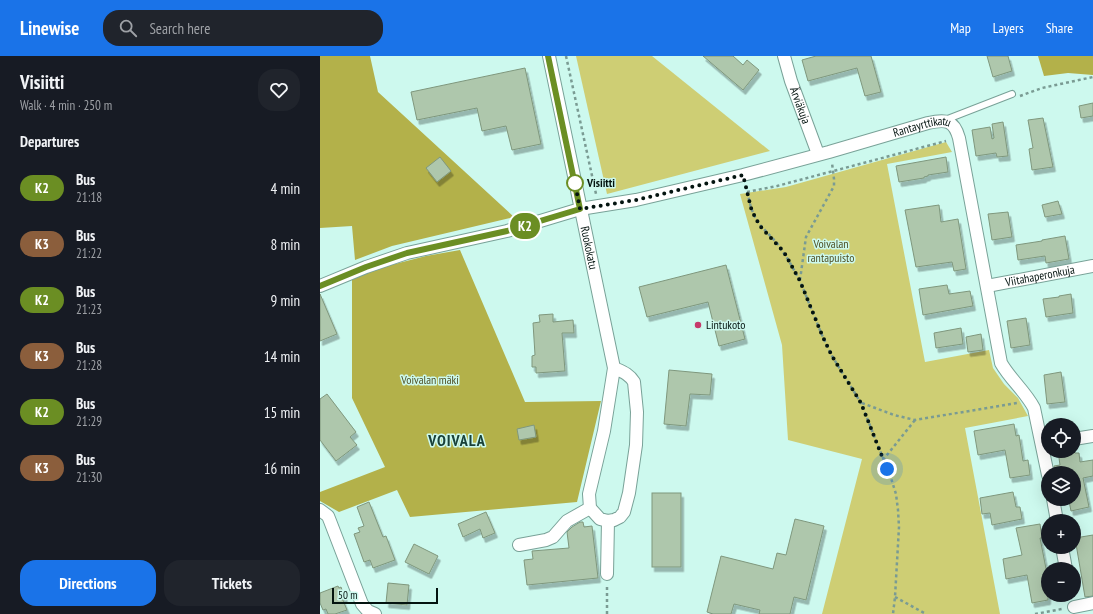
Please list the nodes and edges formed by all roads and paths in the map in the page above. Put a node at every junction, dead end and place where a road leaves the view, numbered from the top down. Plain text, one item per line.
1 (548, 56) edge
2 (566, 56) edge
3 (784, 56) edge
4 (1012, 94) dead end
5 (942, 121) junction
6 (959, 138) junction
7 (823, 153) junction
8 (833, 171) junction
9 (743, 175) junction
10 (747, 192) junction
11 (598, 206) junction
12 (580, 209) junction
13 (1093, 266) edge
14 (800, 281) junction
15 (320, 286) edge
16 (986, 286) junction
17 (614, 368) junction
18 (1030, 400) junction
19 (861, 403) junction
20 (915, 420) junction
21 (1041, 430) edge
22 (1093, 436) edge
23 (1081, 438) edge
24 (883, 460) junction
25 (590, 508) junction
26 (320, 510) edge
27 (608, 521) junction
28 (519, 545) dead end
29 (606, 574) joint
30 (895, 597) junction
31 (1093, 604) edge
32 (1073, 605) edge
33 (375, 614) edge
34 (607, 614) edge
35 (893, 614) edge
36 (926, 614) edge
37 (1035, 614) edge

1 - 12 street, Ruokokatu
2 - 11 path
3 - 7 street, Ärviäkuja
4 - 5 lane
5 - 6 street, Rantayrttikatu
5 - 7 street, Rantayrttikatu
6 - 8 path
6 - 16 street, Rantayrttikatu
7 - 8 path
7 - 9 street, Rantayrttikatu
8 - 10 path
8 - 14 path
9 - 10 path
9 - 11 street, Rantayrttikatu
10 - 14 path
11 - 12 street, Rantayrttikatu
12 - 15 street, Rantayrttikatu
12 - 17 street, Ruokokatu
13 - 16 street, Viitahaperonkuja
14 - 19 path
16 - 18 street, Rantayrttikatu
17 - 25 street, Ruokokatu
17 - 27 street
18 - 20 path
18 - 21 street, Rantayrttikatu
19 - 20 path
19 - 24 path
20 - 24 path
22 - 23 street
24 - 30 path
25 - 27 street
25 - 28 street
26 - 33 street
27 - 29 street
29 - 34 path
30 - 35 path
30 - 36 path
31 - 32 street
32 - 37 path

